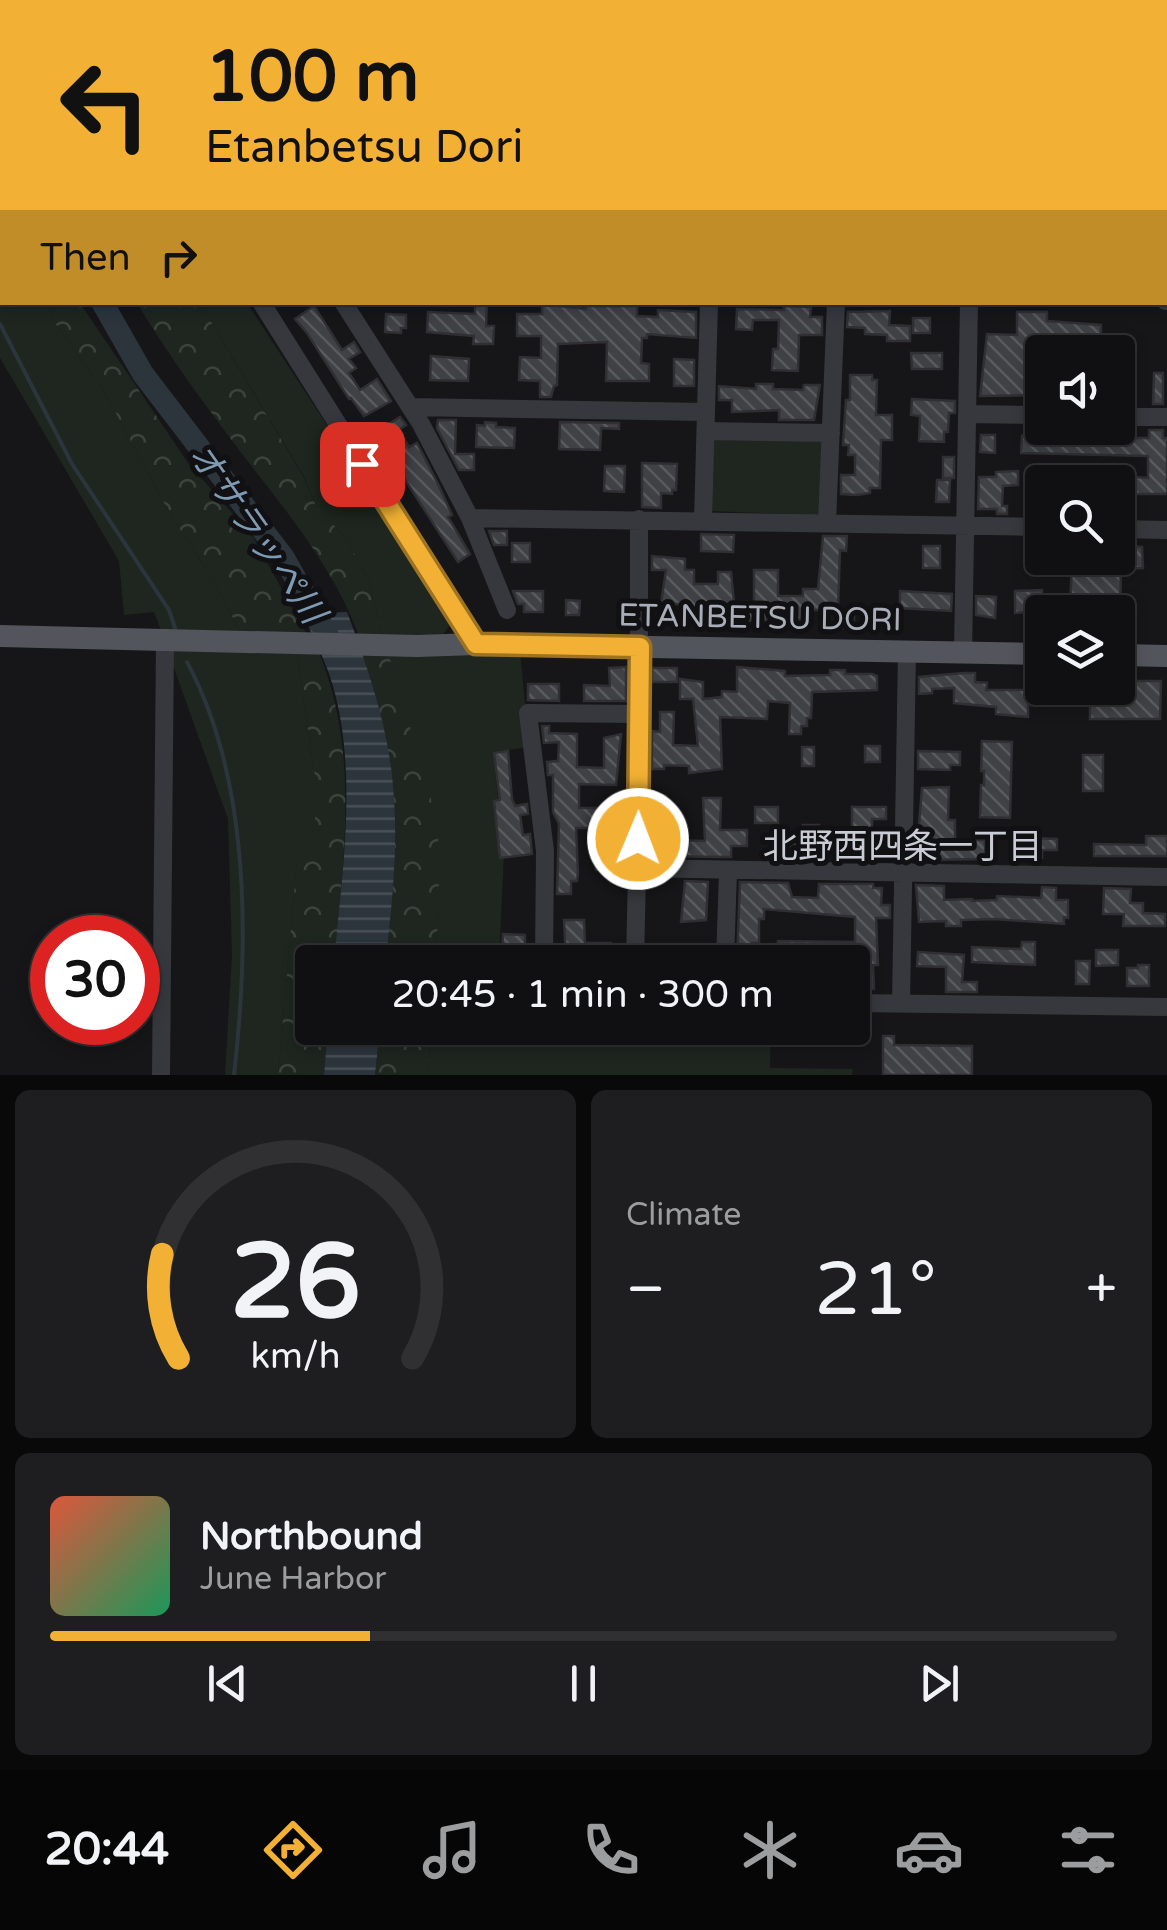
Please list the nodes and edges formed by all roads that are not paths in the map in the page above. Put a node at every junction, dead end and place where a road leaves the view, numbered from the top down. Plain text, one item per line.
1 (263, 305) edge
2 (345, 305) edge
3 (709, 305) edge
4 (836, 305) edge
5 (968, 305) edge
6 (411, 408) junction
7 (966, 414) junction
8 (1025, 416) edge
9 (1135, 417) edge
10 (1167, 418) edge
11 (706, 421) junction
12 (831, 432) junction
13 (470, 518) junction
14 (639, 519) junction
15 (703, 521) junction
16 (828, 523) junction
17 (964, 526) junction
18 (1025, 527) edge
19 (1135, 529) edge
20 (1167, 530) edge
21 (508, 610) dead end
22 (0, 636) edge
23 (165, 641) junction
24 (476, 644) junction
25 (640, 647) junction
26 (906, 652) junction
27 (963, 653) junction
28 (1025, 654) edge
29 (1135, 655) edge
30 (1167, 656) edge
31 (640, 714) junction
32 (637, 868) junction
33 (728, 871) junction
34 (902, 874) junction
35 (1167, 878) edge
36 (544, 945) edge
37 (635, 945) edge
38 (726, 945) edge
39 (870, 1003) edge
40 (900, 1003) junction
41 (1167, 1007) edge
42 (162, 1075) edge

1 - 24 street
2 - 6 street
3 - 11 street
4 - 12 street
5 - 7 street
6 - 11 street
6 - 13 street
7 - 8 street
7 - 17 street
9 - 10 street
11 - 12 street
11 - 15 street
12 - 16 street
13 - 14 street
13 - 21 street
14 - 15 street
14 - 25 street
15 - 16 street
16 - 17 street
17 - 18 street
17 - 27 street
19 - 20 street
22 - 23 main road, ETANBETSU DORI
23 - 24 main road, ETANBETSU DORI
23 - 42 street
24 - 25 main road, ETANBETSU DORI
25 - 26 main road, ETANBETSU DORI
25 - 31 street
26 - 27 main road, ETANBETSU DORI
26 - 34 street
27 - 28 main road, ETANBETSU DORI
29 - 30 main road
31 - 32 street
31 - 36 street
32 - 33 street
32 - 37 street
33 - 34 street
33 - 38 street
34 - 35 street
34 - 40 street
39 - 40 street
40 - 41 street

